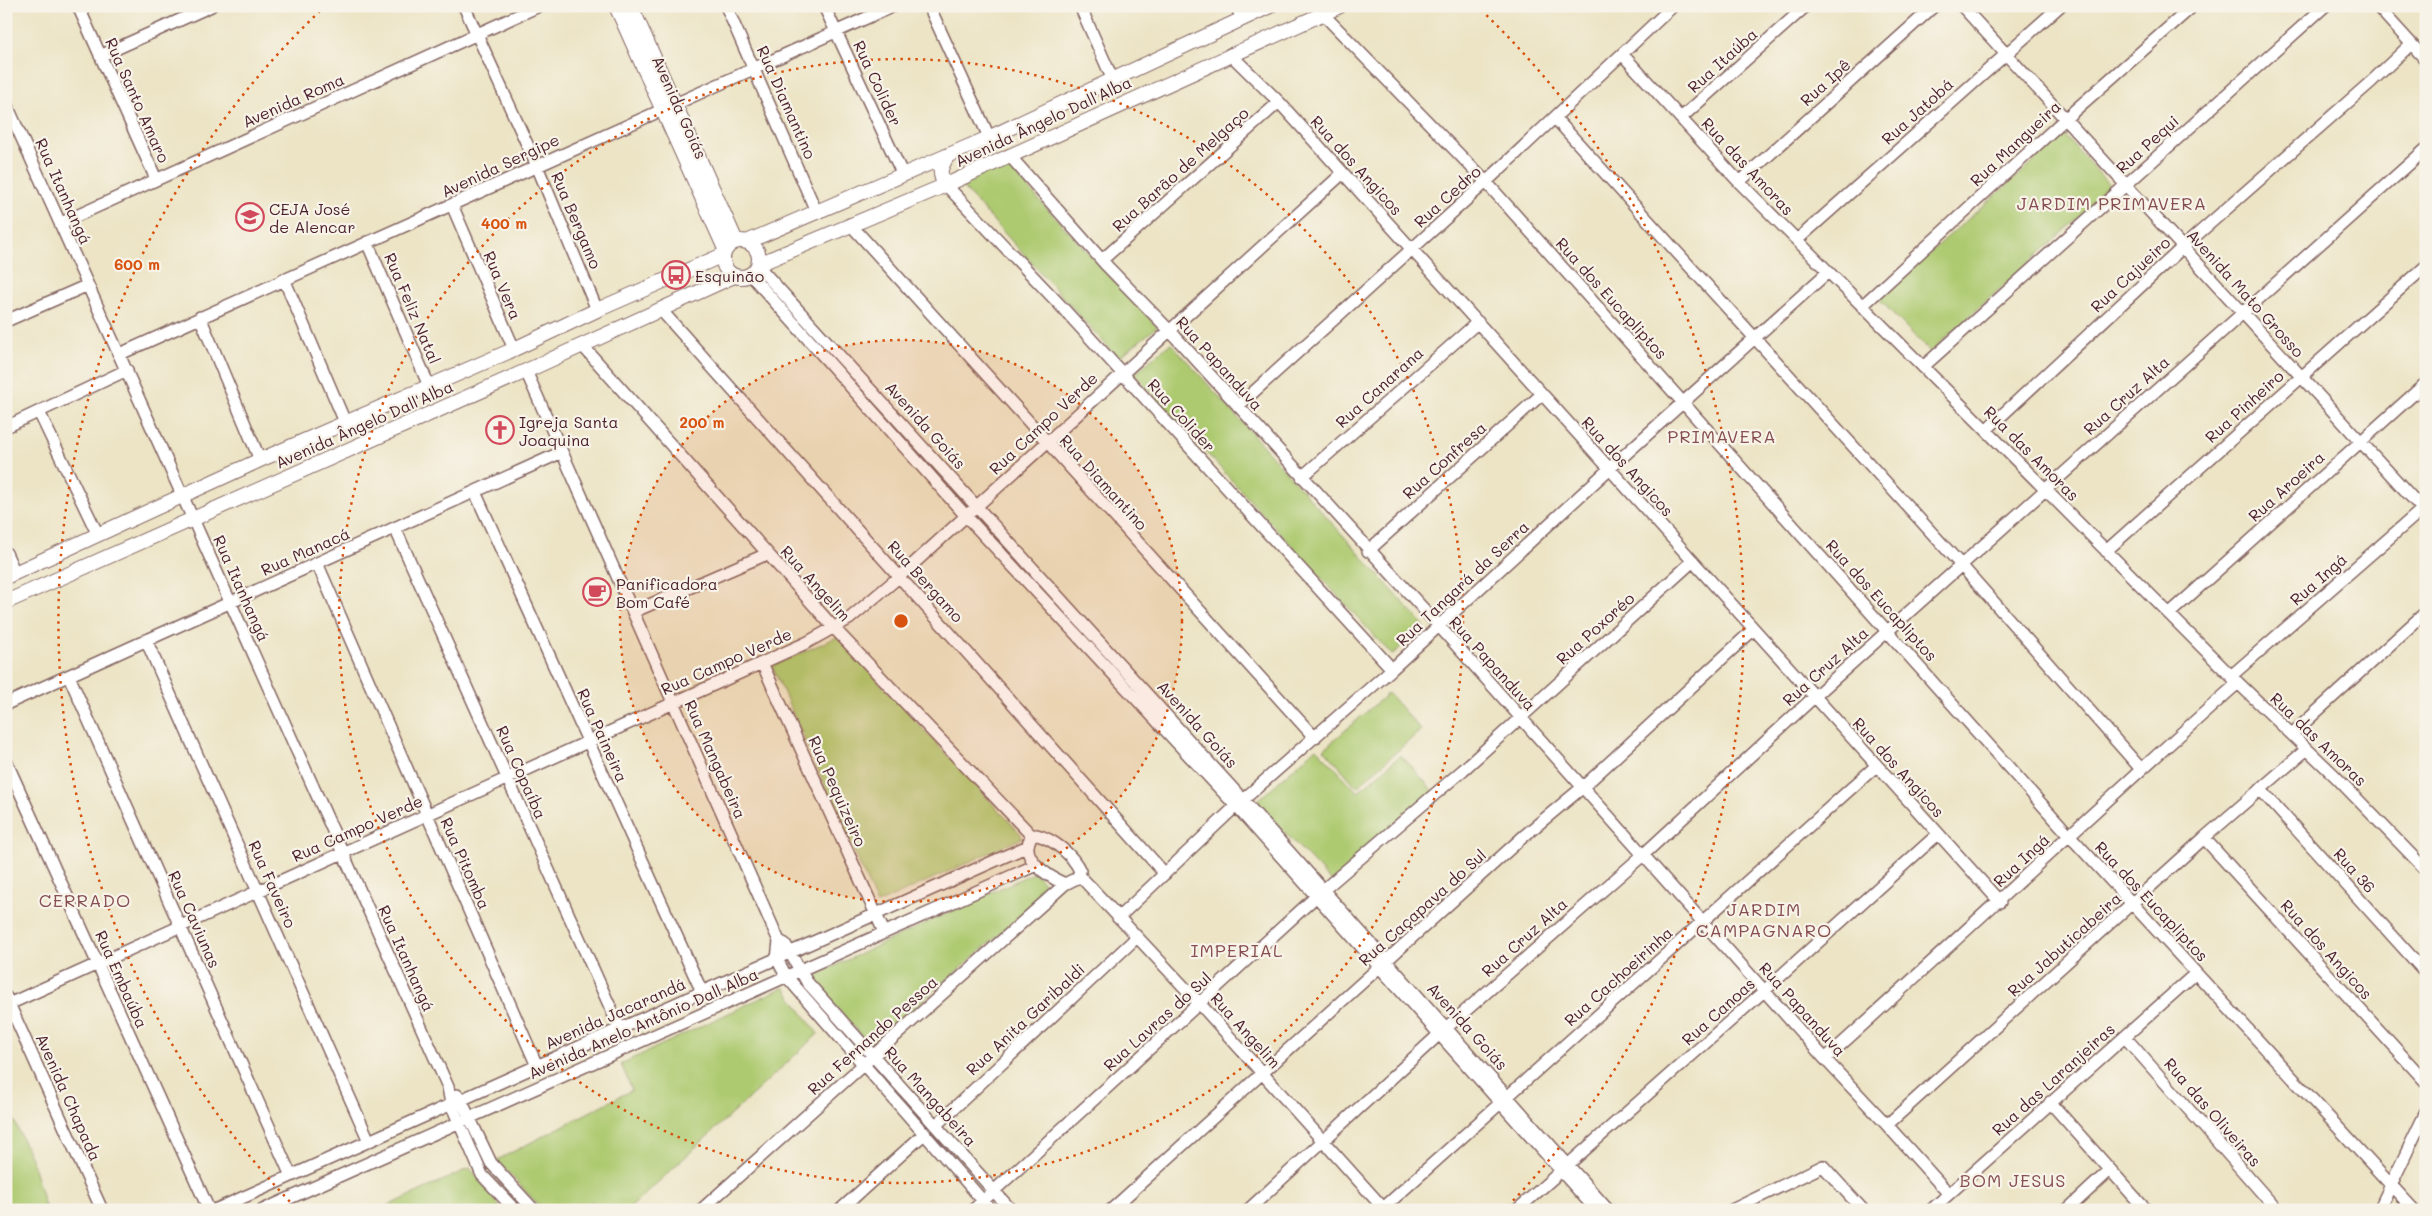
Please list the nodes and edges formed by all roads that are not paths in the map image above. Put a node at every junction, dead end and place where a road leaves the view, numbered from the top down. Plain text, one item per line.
1 (78, 6) edge
2 (211, 6) edge
3 (464, 6) edge
4 (539, 6) edge
5 (616, 6) edge
6 (630, 6) edge
7 (726, 6) edge
8 (824, 6) edge
9 (893, 6) edge
10 (929, 6) edge
11 (1080, 6) edge
12 (1270, 6) edge
13 (1340, 6) edge
14 (1673, 6) edge
15 (1806, 6) edge
16 (1934, 6) edge
17 (1962, 6) edge
18 (2060, 6) edge
19 (2193, 6) edge
20 (2325, 6) edge
21 (2377, 6) edge
22 (1318, 10) edge
23 (1239, 12) edge
24 (837, 32) junction
25 (477, 34) junction
26 (2411, 44) junction
27 (1230, 54) junction
28 (1622, 54) junction
29 (2006, 54) junction
30 (100, 56) junction
31 (2426, 60) edge
32 (755, 68) junction
33 (1112, 78) junction
34 (1279, 102) junction
35 (6, 103) edge
36 (669, 107) junction
37 (1555, 118) junction
38 (1681, 118) junction
39 (2065, 119) junction
40 (989, 138) junction
41 (2426, 149) edge
42 (948, 155) junction
43 (1009, 155) junction
44 (536, 166) junction
45 (902, 173) junction
46 (1343, 173) junction
47 (156, 179) junction
48 (1486, 182) junction
49 (1739, 182) junction
50 (946, 184) junction
51 (2126, 185) junction
52 (452, 206) junction
53 (816, 211) junction
54 (61, 223) junction
55 (850, 224) junction
56 (1797, 240) junction
57 (743, 241) junction
58 (367, 242) junction
59 (2183, 247) junction
60 (1412, 250) junction
61 (724, 252) junction
62 (1102, 260) junction
63 (2426, 266) edge
64 (756, 268) junction
65 (1828, 272) junction
66 (734, 276) junction
67 (284, 280) junction
68 (88, 285) junction
69 (1862, 306) junction
70 (597, 310) junction
71 (661, 310) junction
72 (2242, 312) junction
73 (200, 317) junction
74 (6, 321) edge
75 (1478, 322) junction
76 (1170, 331) junction
77 (1754, 338) junction
78 (582, 345) junction
79 (514, 349) junction
80 (120, 354) junction
81 (1923, 367) junction
82 (127, 370) junction
83 (526, 371) junction
84 (1121, 373) junction
85 (2301, 376) junction
86 (2426, 383) edge
87 (429, 386) junction
88 (1542, 394) junction
89 (1684, 402) junction
90 (1238, 406) junction
91 (39, 412) junction
92 (345, 422) junction
93 (6, 427) edge
94 (1986, 430) junction
95 (2360, 441) junction
96 (1046, 442) junction
97 (562, 452) junction
98 (260, 460) junction
99 (1609, 469) junction
100 (1302, 477) junction
101 (2045, 489) junction
102 (475, 492) junction
103 (182, 498) junction
104 (976, 506) junction
105 (2425, 509) edge
106 (966, 516) junction
107 (193, 520) junction
108 (395, 528) junction
109 (98, 535) junction
110 (1368, 551) junction
111 (2106, 551) junction
112 (6, 553) edge
113 (767, 554) junction
114 (1693, 561) junction
115 (317, 563) junction
116 (1961, 566) junction
117 (11, 575) edge
118 (900, 576) junction
119 (6, 602) edge
120 (231, 602) junction
121 (633, 612) junction
122 (2426, 612) edge
123 (2169, 614) junction
124 (1439, 626) junction
125 (834, 628) junction
126 (1754, 629) junction
127 (1888, 631) junction
128 (146, 640) junction
129 (762, 663) junction
130 (1392, 669) junction
131 (69, 676) junction
132 (2235, 680) junction
133 (1814, 697) junction
134 (673, 703) junction
135 (6, 704) edge
136 (1520, 718) junction
137 (2292, 734) junction
138 (1315, 738) junction
139 (588, 741) junction
140 (2307, 749) junction
141 (6, 761) edge
142 (1876, 766) junction
143 (2141, 769) junction
144 (507, 778) junction
145 (1583, 787) junction
146 (2260, 789) junction
147 (1240, 803) junction
148 (427, 814) junction
149 (1938, 834) junction
150 (2070, 836) junction
151 (2204, 838) junction
152 (1030, 841) junction
153 (341, 853) junction
154 (1643, 855) junction
155 (1036, 865) junction
156 (2426, 870) edge
157 (1165, 874) junction
158 (1080, 876) junction
159 (1065, 884) junction
160 (258, 891) junction
161 (1319, 894) junction
162 (2000, 902) junction
163 (2132, 904) junction
164 (876, 914) junction
165 (1118, 918) junction
166 (1702, 922) junction
167 (180, 926) junction
168 (884, 932) junction
169 (1136, 938) junction
170 (779, 941) junction
171 (789, 954) junction
172 (777, 959) junction
173 (98, 964) junction
174 (1384, 964) junction
175 (799, 970) junction
176 (2196, 973) junction
177 (2426, 973) edge
178 (786, 976) junction
179 (1764, 991) junction
180 (702, 992) junction
181 (8, 1000) edge
182 (1200, 1004) junction
183 (620, 1029) junction
184 (1443, 1030) junction
185 (2125, 1037) junction
186 (873, 1056) junction
187 (1825, 1059) junction
188 (863, 1065) junction
189 (537, 1066) junction
190 (1262, 1072) junction
191 (2426, 1082) edge
192 (1505, 1099) junction
193 (456, 1102) junction
194 (2050, 1102) junction
195 (2426, 1112) edge
196 (464, 1120) junction
197 (936, 1125) junction
198 (1888, 1125) junction
199 (925, 1133) junction
200 (369, 1141) junction
201 (1323, 1142) junction
202 (1565, 1168) junction
203 (2110, 1170) junction
204 (291, 1176) junction
205 (2392, 1186) junction
206 (994, 1191) junction
207 (1949, 1194) junction
208 (983, 1201) junction
209 (1383, 1209) edge
210 (1859, 1209) edge
211 (102, 1210) edge
212 (209, 1210) edge
213 (215, 1210) edge
214 (263, 1210) edge
215 (515, 1210) edge
216 (534, 1210) edge
217 (701, 1210) edge
218 (840, 1210) edge
219 (973, 1210) edge
220 (991, 1210) edge
221 (1011, 1210) edge
222 (1111, 1210) edge
223 (1248, 1210) edge
224 (1517, 1210) edge
225 (1596, 1210) edge
226 (1608, 1210) edge
227 (1732, 1210) edge
228 (1931, 1210) edge
229 (2067, 1210) edge
230 (2146, 1210) edge
231 (2277, 1210) edge
232 (2379, 1210) edge
233 (2414, 1210) edge

1 - 30 street, Rua Santo Amaro
2 - 30 street
3 - 25 street, Rua Bergamo
4 - 25 street, Avenida Roma
5 - 36 main road, Avenida Goiás
6 - 36 main road, Avenida Goiás
7 - 32 street, Rua Diamantino
8 - 24 street, Rua Colider
9 - 24 street, Avenida Sergipe
10 - 40 street
11 - 33 street
12 - 23 main road, Avenida Ângelo Dall'Alba
13 - 22 main road, Avenida Ângelo Dall'Alba
14 - 28 street, Rua Cedro
15 - 38 street, Rua Itaúba
16 - 49 street, Rua Ipê
17 - 29 street, Avenida Mato Grosso
18 - 29 street, Rua Jatobá
19 - 39 street, Rua Mangueira
20 - 51 street, Rua Pequi
21 - 26 street
22 - 27 main road, Avenida Ângelo Dall'Alba
22 - 48 street, Rua dos Eucapliptos
23 - 33 main road, Avenida Ângelo Dall'Alba
24 - 32 street, Avenida Sergipe
24 - 45 street, Rua Colider
25 - 44 street, Rua Bergamo
25 - 47 street, Avenida Roma
26 - 31 street
26 - 59 street, Rua Cajueiro
27 - 34 street, Rua dos Angicos
27 - 43 main road, Avenida Ângelo Dall'Alba
28 - 37 street, Rua Cedro
28 - 38 street, Rua das Amoras
29 - 39 street, Avenida Mato Grosso
29 - 56 street, Rua Jatobá
30 - 47 street, Rua Santo Amaro
32 - 36 street, Avenida Sergipe
32 - 53 street, Rua Diamantino
33 - 40 main road, Avenida Ângelo Dall'Alba
34 - 46 street, Rua dos Angicos
34 - 62 street, Rua Barão de Melgaço
35 - 54 street, Rua Itanhangá
36 - 44 street, Avenida Sergipe
36 - 57 main road, Avenida Goiás
36 - 61 main road, Avenida Goiás
37 - 48 street, Rua Cedro
37 - 77 street
38 - 49 street, Rua das Amoras
39 - 51 street, Avenida Mato Grosso
39 - 69 street, Rua Mangueira
40 - 42 main road, Avenida Ângelo Dall'Alba
41 - 72 street, Rua Cruz Alta
42 - 45 main road, Avenida Ângelo Dall'Alba
42 - 50 main road
43 - 50 main road, Avenida Ângelo Dall'Alba
43 - 62 street, Rua Papanduva
44 - 52 street, Avenida Sergipe
44 - 70 street, Rua Bergamo
45 - 53 main road, Avenida Ângelo Dall'Alba
46 - 60 street, Rua dos Angicos
46 - 76 street, Rua Campo Verde
47 - 54 street, Avenida Roma
48 - 60 street, Rua Cedro
48 - 89 street, Rua dos Eucapliptos
49 - 56 street, Rua das Amoras
50 - 55 main road, Avenida Ângelo Dall'Alba
50 - 84 street, Rua Colider
51 - 59 street, Avenida Mato Grosso
51 - 81 street, Rua Pequi
52 - 58 street, Avenida Sergipe
52 - 79 street, Rua Vera
53 - 57 main road, Avenida Ângelo Dall'Alba
54 - 68 street, Rua Itanhangá
55 - 64 main road, Avenida Ângelo Dall'Alba
55 - 96 street, Rua Diamantino
56 - 65 street, Rua das Amoras
57 - 61 main road
57 - 64 main road
58 - 67 street, Avenida Sergipe
58 - 87 street, Rua Feliz Natal
59 - 72 street, Avenida Mato Grosso
59 - 94 street, Rua Cajueiro
60 - 75 street, Rua dos Angicos
60 - 90 street, Rua Cedro
61 - 66 main road
61 - 70 main road, Avenida Ângelo Dall'Alba
62 - 76 street, Rua Papanduva
63 - 85 street, Rua Pinheiro
64 - 66 main road
64 - 104 street, Avenida Goiás
64 - 106 street, Avenida Goiás
65 - 69 street, Rua das Amoras
65 - 77 street, Rua Tangará da Serra
66 - 71 main road, Avenida Ângelo Dall'Alba
67 - 73 street, Avenida Sergipe
67 - 92 street
68 - 74 street
68 - 80 street, Rua Itanhangá
69 - 81 street, Rua das Amoras
70 - 79 main road, Avenida Ângelo Dall'Alba
71 - 78 main road, Avenida Ângelo Dall'Alba
71 - 118 street, Rua Bergamo
72 - 85 street, Avenida Mato Grosso
72 - 101 street, Rua Cruz Alta
73 - 80 street, Avenida Sergipe
73 - 98 street
75 - 88 street, Rua dos Angicos
75 - 100 street, Rua Canarana
76 - 84 street, Rua Campo Verde
76 - 90 street, Rua Papanduva
77 - 89 street, Rua Tangará da Serra
77 - 116 street
78 - 83 main road, Avenida Ângelo Dall'Alba
78 - 113 street, Rua Angelim
79 - 83 main road
79 - 87 main road, Avenida Ângelo Dall'Alba
80 - 82 street, Rua Itanhangá
81 - 94 street, Rua das Amoras
82 - 91 street
82 - 103 street, Rua Itanhangá
83 - 97 street, Rua Mangabeira
83 - 107 main road, Avenida Ângelo Dall'Alba
84 - 96 street, Rua Campo Verde
84 - 130 street, Rua Colider
85 - 95 street, Avenida Mato Grosso
85 - 111 street, Rua Pinheiro
86 - 95 street, Rua Aroeira
87 - 92 main road, Avenida Ângelo Dall'Alba
88 - 99 street, Rua dos Angicos
88 - 110 street, Rua Confresa
89 - 99 street, Rua Tangará da Serra
89 - 127 street, Rua dos Eucapliptos
90 - 100 street, Rua Papanduva
91 - 93 street
91 - 109 street
92 - 98 main road, Avenida Ângelo Dall'Alba
94 - 101 street, Rua das Amoras
95 - 105 street, Avenida Mato Grosso
95 - 123 street, Rua Aroeira
96 - 104 street, Rua Campo Verde
96 - 138 street, Rua Diamantino
97 - 102 street, Rua Manacá
97 - 121 street, Rua Mangabeira
98 - 103 main road, Avenida Ângelo Dall'Alba
99 - 114 street, Rua dos Angicos
99 - 124 street, Rua Tangará da Serra
100 - 110 street, Rua Papanduva
101 - 111 street, Rua das Amoras
101 - 116 street, Rua Cruz Alta
102 - 108 street, Rua Manacá
102 - 139 street, Rua Paineira
103 - 107 street, Rua Itanhangá
103 - 109 main road, Avenida Ângelo Dall'Alba
104 - 106 street, Rua Campo Verde
104 - 147 street, Avenida Goiás
105 - 132 street, Rua Ingá
106 - 118 street, Rua Campo Verde
106 - 147 street, Avenida Goiás
107 - 119 main road, Avenida Ângelo Dall'Alba
107 - 120 street, Rua Itanhangá
108 - 115 street, Rua Manacá
108 - 144 street, Rua Copaíba
109 - 117 main road, Avenida Ângelo Dall'Alba
110 - 124 street, Rua Papanduva
111 - 123 street, Rua das Amoras
112 - 117 street
113 - 121 street
113 - 125 street, Rua Angelim
114 - 126 street, Rua dos Angicos
114 - 136 street, Rua Poxoréo
115 - 120 street, Rua Manacá
115 - 148 street, Rua Pitomba
116 - 127 street, Rua Cruz Alta
116 - 143 street
118 - 125 street, Rua Campo Verde
118 - 157 street, Rua Bergamo
120 - 128 street, Rua Manacá
120 - 153 street, Rua Itanhangá
121 - 134 street, Rua Mangabeira
122 - 137 street
123 - 132 street, Rua das Amoras
124 - 130 street, Rua Tangará da Serra
124 - 136 street, Rua Papanduva
125 - 129 street, Rua Campo Verde
125 - 152 street, Rua Angelim
126 - 133 street, Rua dos Angicos
126 - 145 street, Rua Caçapava do Sul
127 - 133 street, Rua Cruz Alta
127 - 150 street, Rua dos Eucapliptos
128 - 131 street, Rua Manacá
128 - 160 street, Rua Faveiro
129 - 134 street, Rua Campo Verde
129 - 164 street, Rua Pequizeiro
130 - 138 street, Rua Tangará da Serra
131 - 135 street, Rua Manacá
131 - 167 street, Rua Caviunas
132 - 137 street, Rua das Amoras
132 - 143 street, Rua Ingá
133 - 142 street, Rua dos Angicos
133 - 154 street, Rua Cruz Alta
134 - 139 street, Rua Campo Verde
134 - 170 street, Rua Mangabeira
136 - 145 street, Rua Papanduva
136 - 161 street, Rua Lavras do Sul
137 - 140 street, Rua das Amoras
138 - 147 street, Rua Tangará da Serra
139 - 144 street, Rua Campo Verde
139 - 180 street, Rua Paineira
140 - 146 street, Rua Jabuticabeira
140 - 156 street, Rua das Amoras
141 - 173 street, Rua Embaúba
142 - 149 street, Rua dos Angicos
142 - 166 street, Rua Cachoeirinha
143 - 150 street, Rua Ingá
144 - 148 street, Rua Campo Verde
144 - 183 street, Rua Copaíba
145 - 154 street, Rua Papanduva
145 - 174 street, Rua Caçapava do Sul
146 - 151 street, Rua Jabuticabeira
146 - 177 street, Rua 36
147 - 157 street, Rua Tangará da Serra
147 - 161 street, Avenida Goiás
148 - 153 street, Rua Campo Verde
148 - 189 street, Rua Pitomba
149 - 162 street, Rua dos Angicos
149 - 179 street, Rua Canoas
150 - 162 street, Rua Ingá
150 - 163 street, Rua dos Eucapliptos
151 - 163 street, Rua Jabuticabeira
151 - 191 street, Rua dos Angicos
152 - 155 street
152 - 158 street, Rua Angelim
152 - 164 street, Avenida Jacarandá
153 - 160 street, Rua Campo Verde
153 - 193 street, Rua Itanhangá
154 - 166 street, Rua Papanduva
154 - 184 street, Rua Cruz Alta
155 - 159 street
155 - 168 street, Avenida Anelo Antônio Dall Alba
157 - 165 street, Rua Tangará da Serra
158 - 159 street, Rua Fernando Pessoa
158 - 165 street, Rua Angelim
159 - 186 street, Rua Fernando Pessoa
160 - 167 street, Rua Campo Verde
160 - 200 street, Rua Faveiro
161 - 174 street, Avenida Goiás
161 - 182 street, Rua Lavras do Sul
162 - 187 street, Rua Ingá
163 - 176 street, Rua dos Eucapliptos
163 - 198 street, Rua Jabuticabeira
164 - 168 street, Rua Pequizeiro
164 - 171 street, Avenida Jacarandá
165 - 169 street, Rua Angelim
166 - 179 street, Rua Papanduva
166 - 192 street, Rua Cachoeirinha
167 - 173 street, Rua Campo Verde
167 - 204 street, Rua Caviunas
168 - 175 street, Avenida Anelo Antônio Dall Alba
169 - 182 street, Rua Angelim
169 - 197 street, Rua Anita Garibaldi
170 - 171 street
170 - 172 street
171 - 172 street, Avenida Jacarandá
171 - 175 street
172 - 178 street
172 - 180 street, Avenida Jacarandá
173 - 181 street, Rua Campo Verde
173 - 212 street, Rua Embaúba
174 - 184 street, Avenida Goiás
174 - 190 street, Rua Caçapava do Sul
175 - 178 street, Avenida Anelo Antônio Dall Alba
175 - 186 street, Rua Mangabeira
176 - 185 street, Rua das Laranjeiras
176 - 205 street, Rua dos Eucapliptos
178 - 188 street, Rua Mangabeira
178 - 196 street, Avenida Anelo Antônio Dall Alba
179 - 187 street, Rua Papanduva
179 - 202 street, Rua Canoas
180 - 183 street, Avenida Jacarandá
181 - 211 street, Avenida Chapada
182 - 190 street, Rua Angelim
182 - 206 street, Rua Lavras do Sul
183 - 189 street, Avenida Jacarandá
184 - 192 street, Avenida Goiás
184 - 201 street, Rua Cruz Alta
185 - 194 street, Rua das Laranjeiras
185 - 231 street, Rua das Oliveiras
186 - 188 street, Rua Fernando Pessoa
186 - 197 street, Rua Mangabeira
187 - 198 street, Rua Papanduva
188 - 199 street, Rua Mangabeira
188 - 217 street, Rua Fernando Pessoa
189 - 193 street, Avenida Jacarandá
190 - 201 street, Rua Angelim
190 - 222 street, Rua Caçapava do Sul
192 - 202 street, Avenida Goiás
192 - 209 street, Rua Cachoeirinha
193 - 196 street, Rua Itanhangá
193 - 200 street, Avenida Jacarandá
194 - 203 street
194 - 207 street, Rua das Laranjeiras
195 - 205 street
196 - 214 street, Avenida Anelo Antônio Dall Alba
196 - 215 street, Rua Itanhangá
196 - 216 street, Rua Itanhangá
197 - 206 street, Rua Mangabeira
198 - 207 street, Rua Papanduva
199 - 208 street, Rua Mangabeira
199 - 218 street
200 - 204 street, Avenida Jacarandá
201 - 209 street, Rua Angelim
201 - 223 street, Rua Cruz Alta
202 - 224 street, Rua Canoas
202 - 225 street, Avenida Goiás
202 - 226 street, Avenida Goiás
203 - 229 street
203 - 230 street
204 - 213 street, Avenida Jacarandá
205 - 232 street
205 - 233 street, Rua dos Eucapliptos
206 - 208 street, Rua Lavras do Sul
206 - 221 street, Rua Mangabeira
207 - 228 street, Rua das Laranjeiras
208 - 219 street, Rua Lavras do Sul
208 - 220 street, Rua Mangabeira
210 - 227 street

